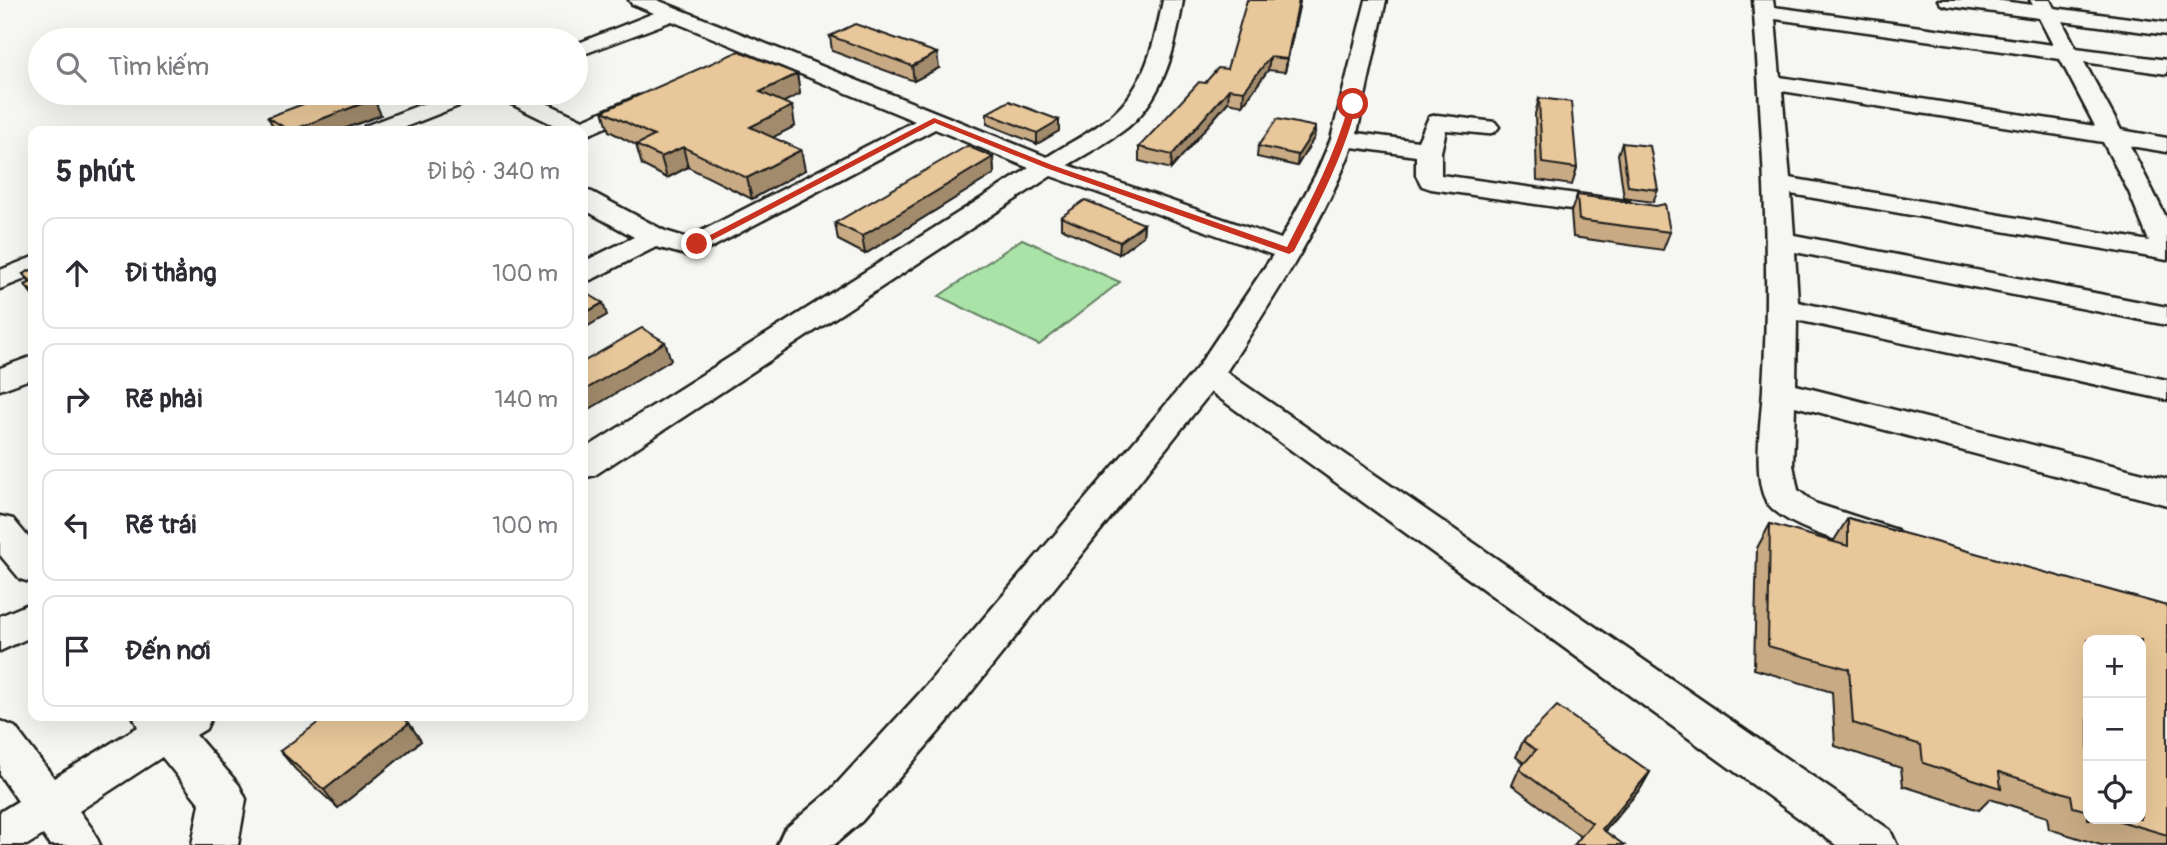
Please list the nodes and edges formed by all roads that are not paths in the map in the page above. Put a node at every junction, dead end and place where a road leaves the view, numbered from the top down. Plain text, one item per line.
1 (639, 0) edge
2 (1173, 0) edge
3 (1376, 0) edge
4 (1948, 0) edge
5 (1764, 6) edge
6 (2044, 7) edge
7 (671, 14) junction
8 (2167, 29) edge
9 (588, 46) edge
10 (760, 50) junction
11 (2068, 54) junction
12 (735, 61) edge
13 (2167, 67) edge
14 (1771, 82) junction
15 (671, 90) edge
16 (440, 105) edge
17 (531, 105) edge
18 (934, 120) junction
19 (387, 126) edge
20 (572, 126) edge
21 (588, 126) edge
22 (1486, 127) dead end
23 (2112, 136) junction
24 (1343, 139) junction
25 (2167, 145) edge
26 (1429, 150) junction
27 (1049, 167) junction
28 (1777, 184) junction
29 (2155, 194) edge
30 (588, 201) edge
31 (1650, 212) edge
32 (654, 237) junction
33 (1780, 241) junction
34 (1289, 251) junction
35 (2167, 251) edge
36 (28, 269) edge
37 (588, 270) edge
38 (0, 280) edge
39 (1783, 308) junction
40 (2167, 316) edge
41 (28, 368) edge
42 (1208, 375) junction
43 (0, 380) edge
44 (2167, 390) edge
45 (1779, 391) junction
46 (588, 463) edge
47 (2167, 492) edge
48 (0, 529) edge
49 (1917, 549) edge
50 (28, 563) edge
51 (28, 620) edge
52 (0, 635) edge
53 (171, 721) edge
54 (0, 740) edge
55 (49, 806) junction
56 (0, 837) edge
57 (77, 845) edge
58 (215, 845) edge
59 (800, 845) edge
60 (1874, 845) edge

1 - 7 street
2 - 27 street
3 - 24 street
4 - 6 street
5 - 11 street
5 - 14 street
6 - 8 street
6 - 11 street
7 - 9 street
7 - 10 street
10 - 12 street
10 - 18 street
11 - 13 street
11 - 23 street
14 - 23 street
14 - 28 street
15 - 21 street
16 - 19 street
17 - 20 street
18 - 27 street
18 - 32 street
22 - 26 street
23 - 25 street
23 - 29 street
24 - 26 street
24 - 34 street
26 - 31 street
27 - 34 street
27 - 46 street
28 - 33 street
28 - 35 street
29 - 35 street
30 - 32 street
32 - 37 street
33 - 39 street
33 - 40 street
34 - 42 street
36 - 38 street
39 - 44 street
39 - 45 street
41 - 43 street
42 - 59 street
42 - 60 street
45 - 47 street
45 - 49 street
48 - 50 street
51 - 52 street
53 - 55 street
53 - 58 street
54 - 55 street
55 - 56 street
55 - 57 street

